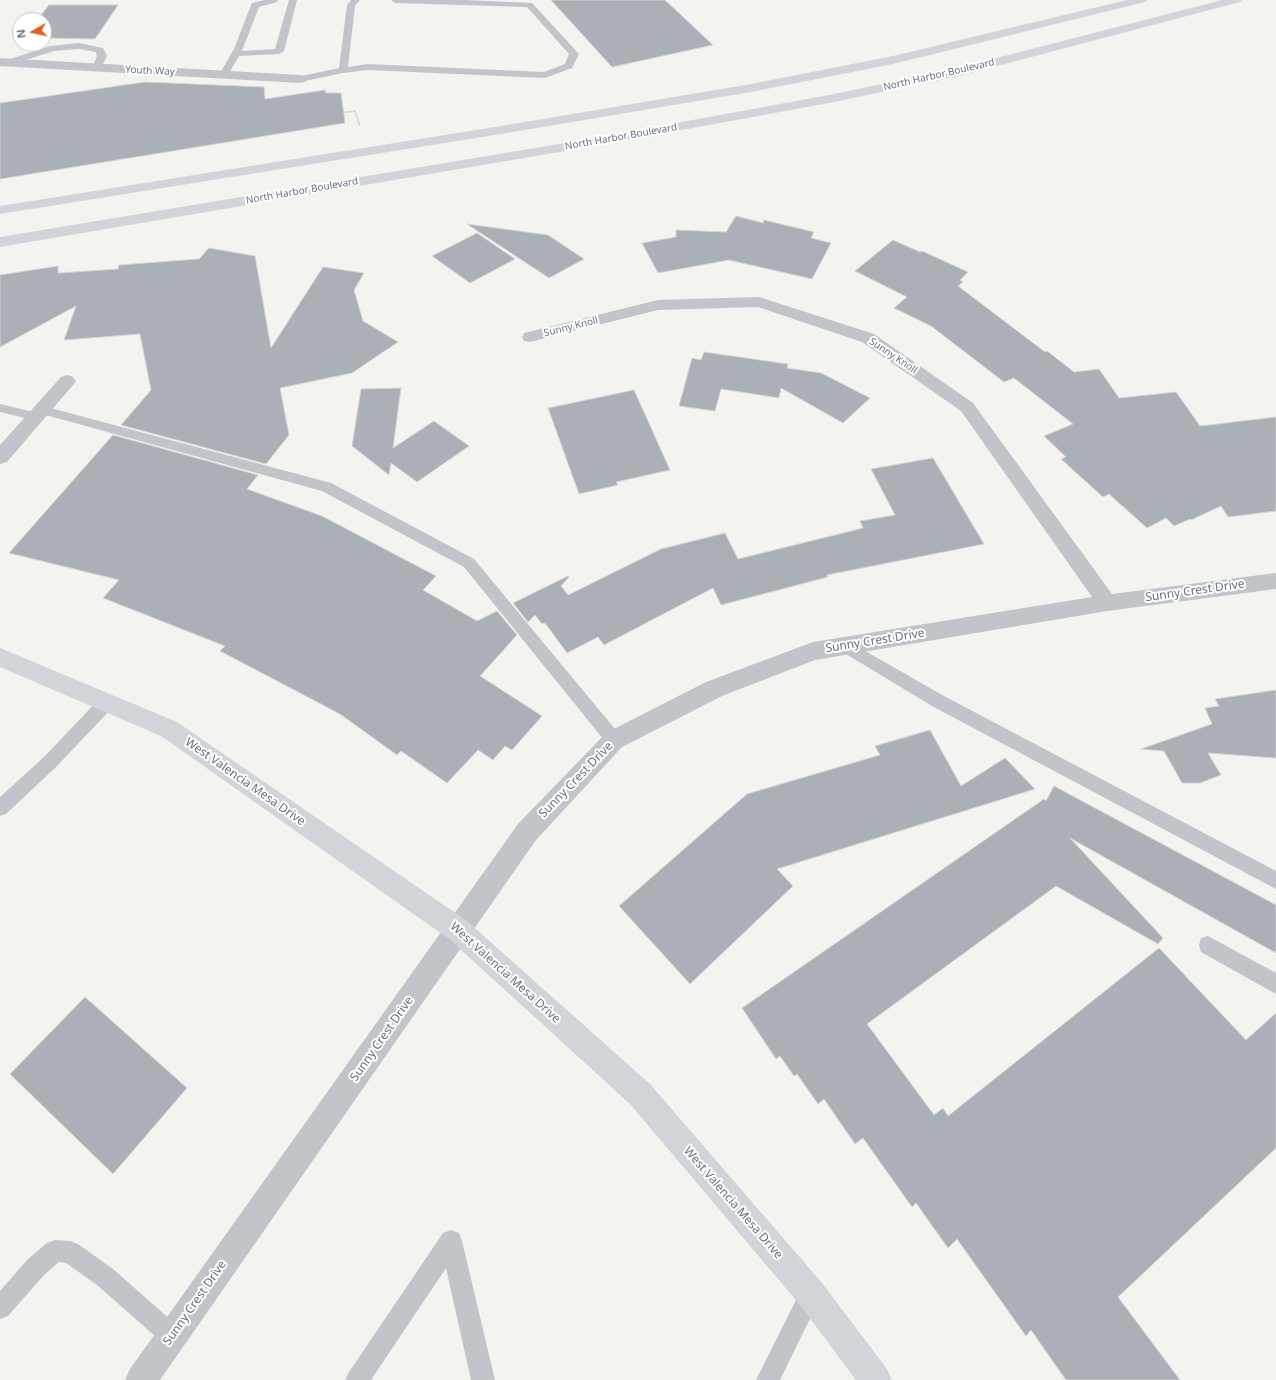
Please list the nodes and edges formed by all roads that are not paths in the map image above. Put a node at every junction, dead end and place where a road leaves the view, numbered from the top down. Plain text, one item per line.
1 (274, 0) edge
2 (294, 0) edge
3 (356, 0) edge
4 (395, 0) edge
5 (1141, 0) edge
6 (1236, 0) edge
7 (235, 54) junction
8 (3, 62) edge
9 (97, 68) junction
10 (343, 70) junction
11 (224, 75) junction
12 (300, 79) joint
13 (0, 210) edge
14 (0, 242) edge
15 (530, 337) dead end
16 (67, 381) dead end
17 (0, 408) edge
18 (40, 414) junction
19 (0, 457) edge
20 (1276, 581) edge
21 (1107, 603) junction
22 (846, 646) junction
23 (0, 657) edge
24 (107, 702) junction
25 (614, 740) junction
26 (0, 808) edge
27 (1276, 880) edge
28 (458, 930) junction
29 (1208, 945) dead end
30 (1276, 984) edge
31 (811, 1294) junction
32 (0, 1308) edge
33 (172, 1336) junction
34 (141, 1380) edge
35 (357, 1380) edge
36 (483, 1380) edge
37 (768, 1380) edge
38 (876, 1380) edge

1 - 7 lane
2 - 7 lane
3 - 10 lane
4 - 10 lane
5 - 13 main road
6 - 14 main road, North Harbor Boulevard
7 - 11 lane
8 - 9 street, Youth Way
8 - 9 lane
9 - 11 street, Youth Way
10 - 12 lane
11 - 12 street, Youth Way
15 - 21 street, Sunny Knoll
16 - 18 street
17 - 18 lane
18 - 19 street
18 - 25 lane
20 - 21 street, Sunny Crest Drive
21 - 22 street, Sunny Crest Drive
22 - 25 street, Sunny Crest Drive
22 - 27 lane
23 - 24 main road, West Valencia Mesa Drive
24 - 26 lane
24 - 28 main road, West Valencia Mesa Drive
25 - 28 street, Sunny Crest Drive
28 - 31 main road, West Valencia Mesa Drive
28 - 33 street, Sunny Crest Drive
29 - 30 lane
31 - 37 lane
31 - 38 main road, West Valencia Mesa Drive
32 - 33 lane
33 - 34 street, Sunny Crest Drive
35 - 36 lane

